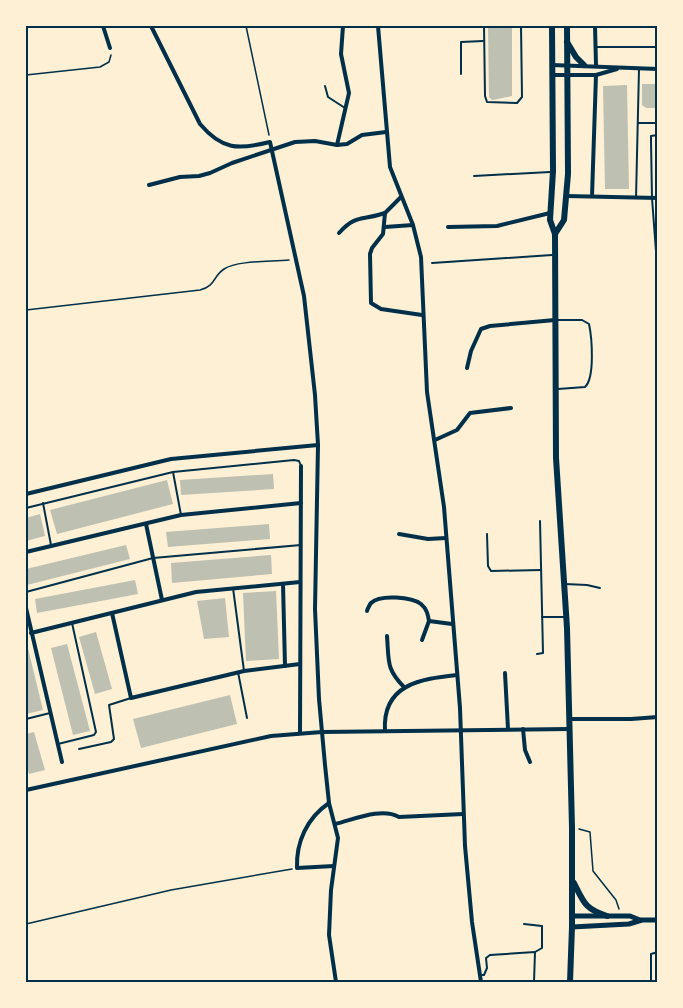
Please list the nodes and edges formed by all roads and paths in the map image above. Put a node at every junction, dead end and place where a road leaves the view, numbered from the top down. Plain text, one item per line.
1 (103, 26) edge
2 (151, 26) edge
3 (246, 26) edge
4 (343, 26) edge
5 (378, 26) edge
6 (484, 26) edge
7 (522, 26) edge
8 (552, 26) edge
9 (567, 26) edge
10 (595, 26) edge
11 (484, 41) junction
12 (567, 42) junction
13 (595, 47) junction
14 (657, 47) edge
15 (111, 48) joint
16 (552, 65) junction
17 (567, 65) junction
18 (584, 65) junction
19 (596, 65) junction
20 (619, 69) junction
21 (639, 69) junction
22 (657, 69) edge
23 (461, 74) dead end
24 (26, 75) edge
25 (552, 75) junction
26 (567, 75) junction
27 (596, 75) junction
28 (325, 86) dead end
29 (345, 108) junction
30 (638, 123) junction
31 (657, 123) edge
32 (386, 132) junction
33 (657, 135) edge
34 (270, 142) junction
35 (337, 144) junction
36 (272, 149) junction
37 (553, 171) junction
38 (474, 176) dead end
39 (149, 185) dead end
40 (652, 185) junction
41 (657, 185) edge
42 (566, 196) junction
43 (592, 196) junction
44 (400, 197) junction
45 (636, 198) junction
46 (652, 198) junction
47 (657, 198) edge
48 (550, 212) junction
49 (385, 213) junction
50 (413, 225) junction
51 (385, 227) junction
52 (448, 227) dead end
53 (339, 233) dead end
54 (555, 234) junction
55 (555, 255) junction
56 (296, 258) junction
57 (432, 263) dead end
58 (657, 278) edge
59 (26, 310) edge
60 (422, 315) junction
61 (555, 320) junction
62 (467, 368) dead end
63 (555, 389) junction
64 (511, 408) dead end
65 (435, 440) junction
66 (318, 445) junction
67 (301, 466) joint
68 (173, 472) junction
69 (26, 494) edge
70 (43, 503) junction
71 (301, 503) junction
72 (26, 508) edge
73 (181, 515) junction
74 (540, 521) dead end
75 (146, 524) junction
76 (399, 534) dead end
77 (487, 534) dead end
78 (446, 538) junction
79 (301, 545) junction
80 (52, 546) junction
81 (26, 552) edge
82 (153, 558) junction
83 (541, 570) junction
84 (300, 582) junction
85 (283, 584) junction
86 (564, 584) junction
87 (233, 588) junction
88 (600, 588) dead end
89 (26, 592) edge
90 (162, 600) junction
91 (26, 608) edge
92 (367, 611) dead end
93 (112, 613) junction
94 (542, 617) junction
95 (566, 617) junction
96 (429, 621) junction
97 (72, 623) junction
98 (452, 624) junction
99 (31, 633) junction
100 (26, 634) edge
101 (387, 636) dead end
102 (422, 640) dead end
103 (537, 654) dead end
104 (300, 664) junction
105 (285, 666) junction
106 (244, 671) junction
107 (238, 672) junction
108 (505, 673) dead end
109 (457, 675) junction
110 (404, 687) junction
111 (131, 698) junction
112 (50, 713) junction
113 (657, 717) edge
114 (247, 718) dead end
115 (569, 718) junction
116 (26, 719) edge
117 (508, 729) junction
118 (523, 729) junction
119 (569, 729) junction
120 (460, 730) junction
121 (384, 731) junction
122 (322, 732) junction
123 (300, 733) junction
124 (57, 744) junction
125 (79, 749) dead end
126 (62, 762) dead end
127 (530, 762) dead end
128 (26, 790) edge
129 (329, 803) junction
130 (463, 813) junction
131 (335, 824) junction
132 (572, 827) junction
133 (334, 866) junction
134 (297, 868) junction
135 (573, 880) junction
136 (572, 916) junction
137 (607, 916) junction
138 (622, 916) junction
139 (642, 920) junction
140 (657, 920) edge
141 (26, 924) edge
142 (524, 924) dead end
143 (572, 927) junction
144 (535, 952) junction
145 (657, 952) edge
146 (480, 975) junction
147 (336, 982) edge
148 (481, 982) edge
149 (536, 982) edge
150 (570, 982) edge
151 (651, 982) edge

1 - 15 street
2 - 34 street
3 - 34 path
4 - 29 street
5 - 32 street
6 - 11 lane
7 - 11 lane
8 - 16 main road
9 - 12 main road
10 - 13 street
11 - 23 lane
12 - 17 main road
12 - 18 main road
13 - 14 lane
13 - 19 street
15 - 24 path
16 - 17 street
16 - 25 main road
17 - 18 street
17 - 26 main road
18 - 19 street
19 - 20 street
20 - 21 street
20 - 27 street
21 - 22 street
21 - 30 lane
25 - 26 street
25 - 37 main road
26 - 27 street
26 - 42 main road
27 - 43 street
28 - 29 lane
29 - 35 street
30 - 31 lane
30 - 45 lane
32 - 35 street
32 - 44 street
33 - 40 lane
34 - 36 street
35 - 36 street
36 - 39 street
36 - 56 street
37 - 38 lane
37 - 48 main road
40 - 41 lane
40 - 46 lane
42 - 43 street
42 - 54 main road
43 - 45 street
44 - 49 street
44 - 50 street
45 - 46 street
46 - 47 street
46 - 58 lane
48 - 52 street
48 - 54 main road
49 - 51 street
49 - 53 street
50 - 51 street
50 - 60 street
51 - 60 street
54 - 55 main road
55 - 57 lane
55 - 61 main road
56 - 59 path
56 - 66 street
60 - 65 street
61 - 62 street
61 - 63 main road
61 - 63 lane
63 - 86 main road
64 - 65 street
65 - 78 street
66 - 69 street
66 - 122 street
67 - 68 lane
67 - 71 street
68 - 70 lane
68 - 73 lane
70 - 72 lane
70 - 80 lane
71 - 73 street
71 - 79 street
73 - 75 street
74 - 83 lane
75 - 80 street
75 - 82 street
76 - 78 street
77 - 83 lane
78 - 98 street
79 - 82 lane
79 - 84 street
80 - 81 street
82 - 89 lane
82 - 90 street
83 - 94 lane
84 - 85 street
84 - 104 street
85 - 87 street
85 - 105 street
86 - 88 lane
86 - 95 main road
87 - 90 street
87 - 106 lane
90 - 93 street
91 - 99 street
92 - 96 street
93 - 97 street
93 - 111 street
94 - 95 lane
94 - 103 lane
95 - 115 main road
96 - 98 street
96 - 102 street
97 - 99 street
97 - 124 lane
98 - 109 street
99 - 100 lane
99 - 112 street
101 - 110 street
104 - 105 street
104 - 123 street
105 - 106 street
106 - 107 street
107 - 111 street
107 - 114 lane
108 - 117 street
109 - 110 street
109 - 120 street
110 - 121 street
111 - 125 lane
112 - 116 lane
112 - 124 street
113 - 115 street
115 - 119 main road
117 - 118 street
117 - 120 street
118 - 119 street
118 - 127 street
119 - 132 main road
120 - 121 street
120 - 130 street
121 - 122 street
122 - 123 street
122 - 129 street
123 - 128 street
124 - 126 street
129 - 131 street
129 - 134 street
130 - 131 street
130 - 146 street
131 - 133 street
132 - 135 main road
132 - 138 path
133 - 134 street
133 - 147 street
134 - 141 path
135 - 136 main road
135 - 137 main road
136 - 137 main road
136 - 143 main road
137 - 138 main road
138 - 139 main road
139 - 140 main road
139 - 143 main road
142 - 144 lane
143 - 150 main road
144 - 146 lane
144 - 149 lane
145 - 151 lane
146 - 148 street

